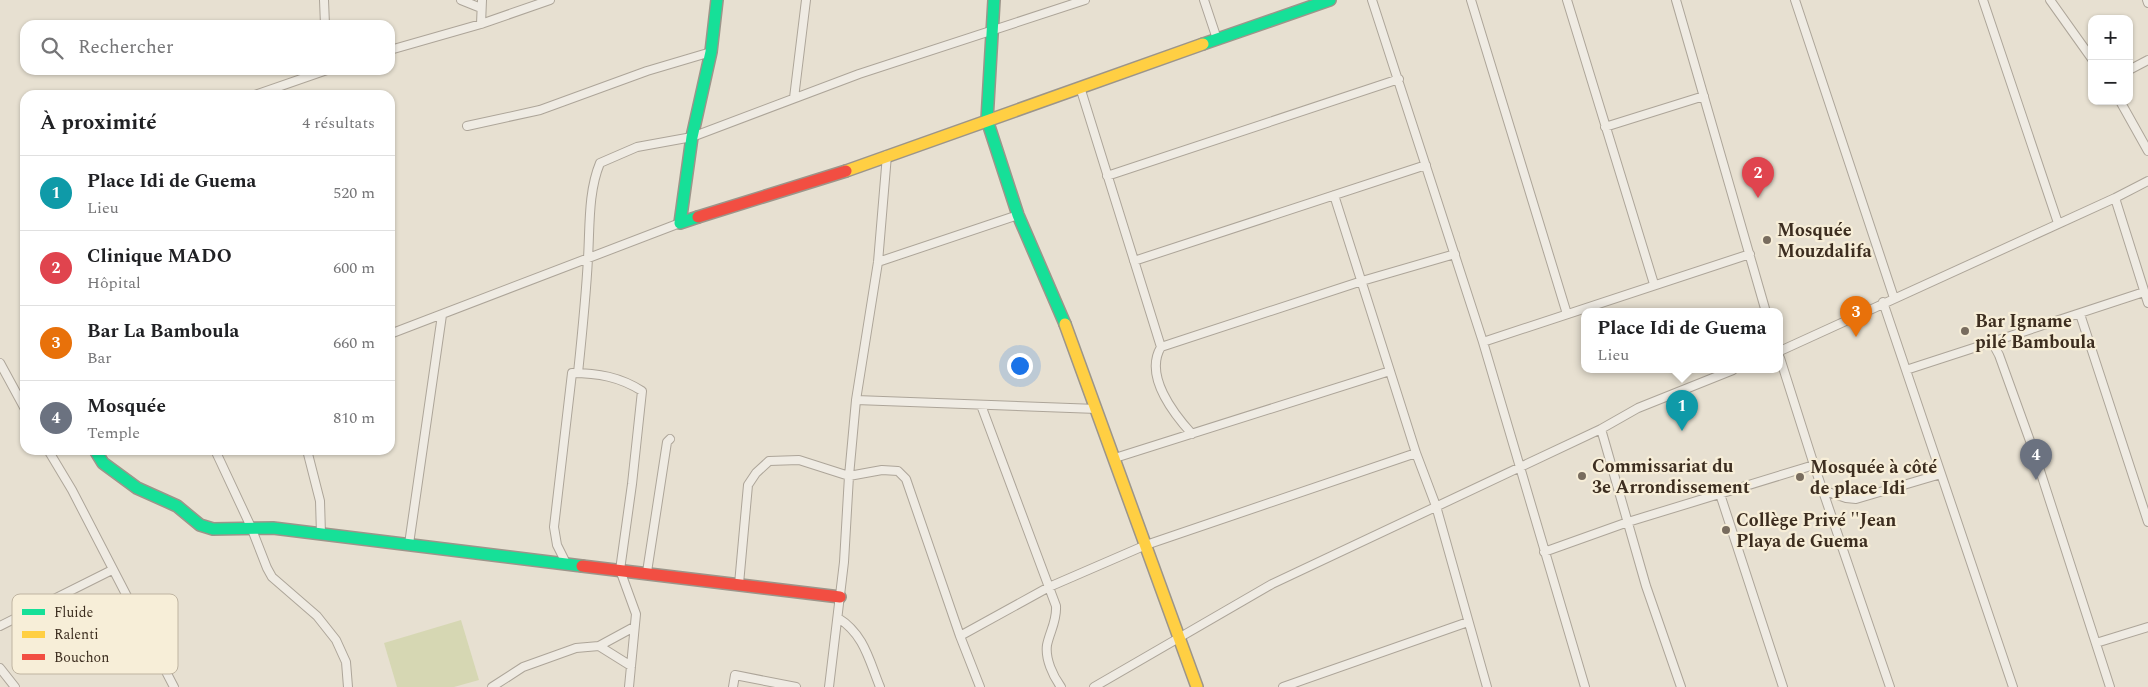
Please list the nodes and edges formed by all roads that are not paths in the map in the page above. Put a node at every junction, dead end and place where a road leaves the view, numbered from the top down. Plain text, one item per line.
1 (324, 0) edge
2 (461, 0) edge
3 (550, 0) edge
4 (717, 0) edge
5 (806, 0) edge
6 (994, 0) edge
7 (1085, 0) edge
8 (1204, 0) edge
9 (1330, 0) edge
10 (1372, 0) edge
11 (1471, 0) edge
12 (1567, 0) edge
13 (1676, 0) edge
14 (1795, 0) edge
15 (1983, 0) edge
16 (2050, 0) edge
17 (481, 4) edge
18 (325, 20) edge
19 (481, 24) junction
20 (992, 31) junction
21 (1217, 39) junction
22 (395, 49) edge
23 (711, 52) junction
24 (2088, 53) edge
25 (2148, 60) edge
26 (2133, 68) edge
27 (313, 75) edge
28 (1399, 79) junction
29 (1080, 87) junction
30 (269, 90) edge
31 (1704, 96) junction
32 (794, 98) junction
33 (2122, 105) edge
34 (987, 120) junction
35 (467, 126) dead end
36 (1605, 127) junction
37 (692, 136) junction
38 (2148, 151) edge
39 (888, 155) junction
40 (1426, 165) junction
41 (1107, 176) junction
42 (2148, 181) edge
43 (1334, 195) junction
44 (2115, 198) junction
45 (1018, 215) junction
46 (680, 223) junction
47 (2058, 224) junction
48 (1455, 254) junction
49 (1750, 254) junction
50 (588, 257) junction
51 (1134, 261) junction
52 (878, 262) junction
53 (1362, 282) junction
54 (1654, 284) junction
55 (2144, 292) junction
56 (1894, 298) junction
57 (1884, 302) junction
58 (2148, 303) edge
59 (1584, 308) edge
60 (1765, 308) edge
61 (1581, 309) edge
62 (1566, 314) junction
63 (2080, 314) junction
64 (442, 315) junction
65 (395, 332) edge
66 (1482, 342) junction
67 (1992, 342) junction
68 (1161, 347) junction
69 (1783, 349) edge
70 (0, 363) edge
71 (1783, 367) edge
72 (1906, 370) junction
73 (1390, 371) junction
74 (578, 373) junction
75 (1726, 373) edge
76 (20, 400) edge
77 (856, 400) junction
78 (981, 405) junction
79 (1097, 409) junction
80 (1601, 429) junction
81 (1192, 434) junction
82 (670, 439) dead end
83 (1416, 453) junction
84 (51, 455) edge
85 (98, 455) edge
86 (217, 455) edge
87 (309, 455) edge
88 (1115, 458) junction
89 (1814, 465) junction
90 (1519, 467) junction
91 (1941, 474) junction
92 (849, 476) junction
93 (1822, 490) junction
94 (1720, 494) junction
95 (1436, 506) junction
96 (1628, 522) junction
97 (2148, 522) edge
98 (251, 527) junction
99 (321, 534) junction
100 (409, 544) junction
101 (1146, 544) junction
102 (1544, 552) junction
103 (566, 563) junction
104 (112, 570) junction
105 (620, 570) junction
106 (647, 572) junction
107 (739, 584) junction
108 (1049, 587) junction
109 (64, 594) edge
110 (125, 594) edge
111 (840, 597) junction
112 (838, 618) junction
113 (12, 620) edge
114 (1468, 622) junction
115 (0, 626) edge
116 (634, 627) junction
117 (2148, 627) edge
118 (960, 636) junction
119 (1179, 638) junction
120 (2096, 643) junction
121 (599, 646) junction
122 (631, 666) junction
123 (0, 668) edge
124 (167, 674) edge
125 (15, 687) edge
126 (174, 687) edge
127 (348, 687) edge
128 (492, 687) edge
129 (629, 687) edge
130 (733, 687) edge
131 (796, 687) edge
132 (829, 687) edge
133 (880, 687) edge
134 (980, 687) edge
135 (1060, 687) edge
136 (1094, 687) edge
137 (1197, 687) edge
138 (1283, 687) edge
139 (1488, 687) edge
140 (1585, 687) edge
141 (1680, 687) edge
142 (1783, 687) edge
143 (1890, 687) edge
144 (2013, 687) edge
145 (2110, 687) edge

1 - 18 street
2 - 17 street
3 - 19 street
4 - 23 street
5 - 32 street
6 - 20 street
7 - 20 street
8 - 21 street
9 - 21 street
10 - 28 street
11 - 62 street
12 - 36 street
13 - 31 street
14 - 56 street
15 - 47 street
16 - 24 street
17 - 19 street
19 - 22 street
20 - 32 street
20 - 34 street
21 - 29 street
23 - 35 street
23 - 37 street
25 - 26 street
27 - 30 street
28 - 40 street
28 - 41 street
29 - 34 street
29 - 41 street
31 - 36 street
31 - 49 street
32 - 37 street
33 - 38 street
34 - 39 street
34 - 45 street
36 - 54 street
37 - 46 street
37 - 50 street
39 - 46 street
39 - 52 street
40 - 43 street
40 - 48 street
41 - 51 street
42 - 44 street
43 - 51 street
43 - 53 street
44 - 47 street
44 - 55 street
45 - 52 street
45 - 79 street
46 - 50 street
47 - 56 street
48 - 53 street
48 - 66 street
49 - 54 street
49 - 60 street
50 - 64 street
50 - 74 street
51 - 68 street
52 - 77 street
53 - 68 street
53 - 73 street
54 - 59 street
55 - 58 street
55 - 63 street
56 - 57 street
57 - 69 street
57 - 72 street
61 - 62 street
62 - 66 street
63 - 67 street
63 - 97 street
64 - 65 street
64 - 100 street
66 - 90 street
67 - 72 street
67 - 120 street
68 - 81 street
70 - 76 street
71 - 89 street
72 - 91 street
73 - 81 street
73 - 83 street
74 - 103 street
74 - 105 street
75 - 80 street
77 - 78 street
77 - 92 street
78 - 79 street
78 - 108 street
79 - 88 street
80 - 90 street
80 - 96 street
81 - 88 street
82 - 106 street
83 - 95 street
83 - 101 street
84 - 104 street
85 - 98 street
86 - 98 street
87 - 99 street
88 - 101 street
89 - 93 street
89 - 94 street
90 - 95 street
90 - 102 street
91 - 93 street
91 - 144 street
92 - 107 street
92 - 111 street
92 - 118 street
93 - 143 street
94 - 96 street
94 - 142 street
95 - 114 street
95 - 119 street
96 - 102 street
96 - 141 street
98 - 99 street
98 - 127 street
99 - 100 street
100 - 103 street
101 - 108 street
101 - 119 street
102 - 140 street
103 - 105 street
104 - 109 street
104 - 110 street
105 - 106 street
105 - 116 street
106 - 107 street
107 - 111 street
108 - 118 street
108 - 135 street
111 - 112 street
112 - 132 street
112 - 133 street
113 - 115 street
114 - 138 street
114 - 139 street
116 - 121 street
116 - 122 street
117 - 120 street
118 - 134 street
119 - 136 street
119 - 137 street
120 - 145 street
121 - 122 street
121 - 128 street
122 - 129 street
123 - 125 street
124 - 126 street
130 - 131 street

